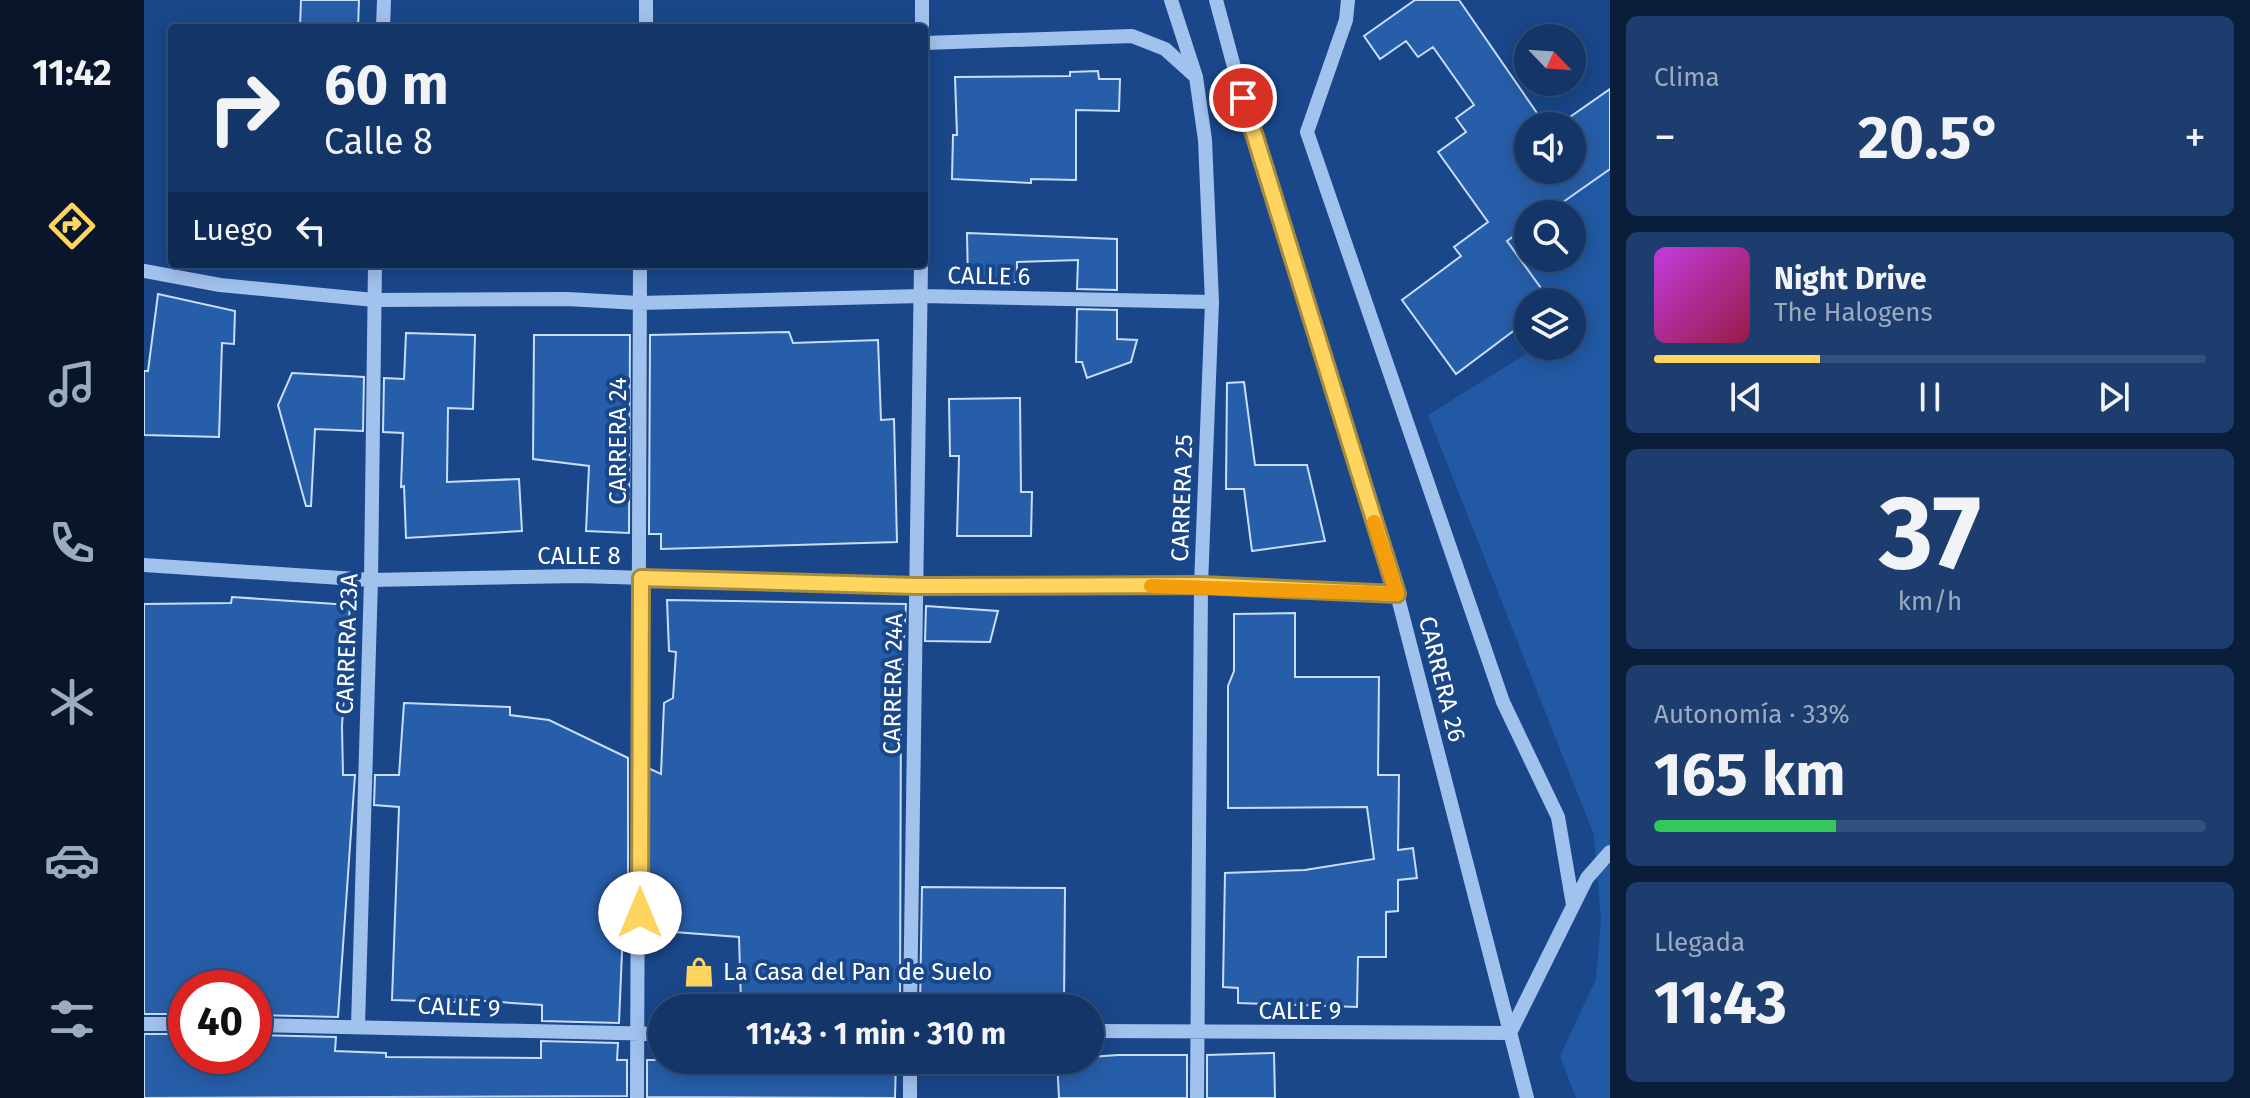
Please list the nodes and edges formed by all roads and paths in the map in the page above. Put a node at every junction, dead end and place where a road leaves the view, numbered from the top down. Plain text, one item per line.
1 (384, 0) edge
2 (646, 0) edge
3 (922, 0) edge
4 (1171, 0) edge
5 (1216, 0) edge
6 (1348, 0) edge
7 (383, 24) edge
8 (646, 24) edge
9 (922, 24) edge
10 (928, 43) edge
11 (1196, 77) junction
12 (375, 268) edge
13 (640, 268) edge
14 (921, 268) edge
15 (144, 271) edge
16 (921, 296) junction
17 (374, 300) junction
18 (1212, 302) junction
19 (639, 303) junction
20 (144, 565) edge
21 (641, 578) junction
22 (371, 580) junction
23 (1201, 585) junction
24 (916, 586) junction
25 (1397, 594) junction
26 (1610, 852) edge
27 (1573, 905) junction
28 (910, 994) edge
29 (144, 1024) edge
30 (168, 1024) edge
31 (272, 1025) edge
32 (358, 1026) junction
33 (1104, 1031) edge
34 (1197, 1032) junction
35 (1510, 1033) junction
36 (640, 1034) junction
37 (648, 1034) edge
38 (910, 1074) edge
39 (637, 1098) edge
40 (910, 1098) edge
41 (1197, 1098) edge
42 (1527, 1098) edge

1 - 7 street
2 - 8 street
3 - 9 street
4 - 11 street, CARRERA 25
5 - 25 street, CARRERA 26
6 - 27 street
10 - 11 street
11 - 18 street, CARRERA 25
12 - 17 street, CARRERA 23A
13 - 19 street, CARRERA 24
14 - 16 street, CARRERA 24A
15 - 17 street, CALLE 6
16 - 18 street, CALLE 6
16 - 19 street, CALLE 6
16 - 24 street, CARRERA 24A
17 - 19 street, CALLE 6
17 - 22 street, CARRERA 23A
18 - 23 street, CARRERA 25
19 - 21 street, CARRERA 24
20 - 22 street, CALLE 8
21 - 22 street, CALLE 8
21 - 24 street, CALLE 8
21 - 36 street, CARRERA 24
22 - 32 street, CARRERA 23A
23 - 24 street, CALLE 8
23 - 25 street, CALLE 8
23 - 34 street, CARRERA 25
24 - 28 street, CARRERA 24A
25 - 35 street, CARRERA 26
26 - 27 street
27 - 35 street
29 - 30 street
31 - 32 street, CALLE 9
32 - 36 street, CALLE 9
33 - 34 street, CALLE 9
34 - 35 street, CALLE 9
34 - 41 street, CARRERA 25
35 - 42 street, CARRERA 26
36 - 37 street, CALLE 9
36 - 39 street, CARRERA 24
38 - 40 street

